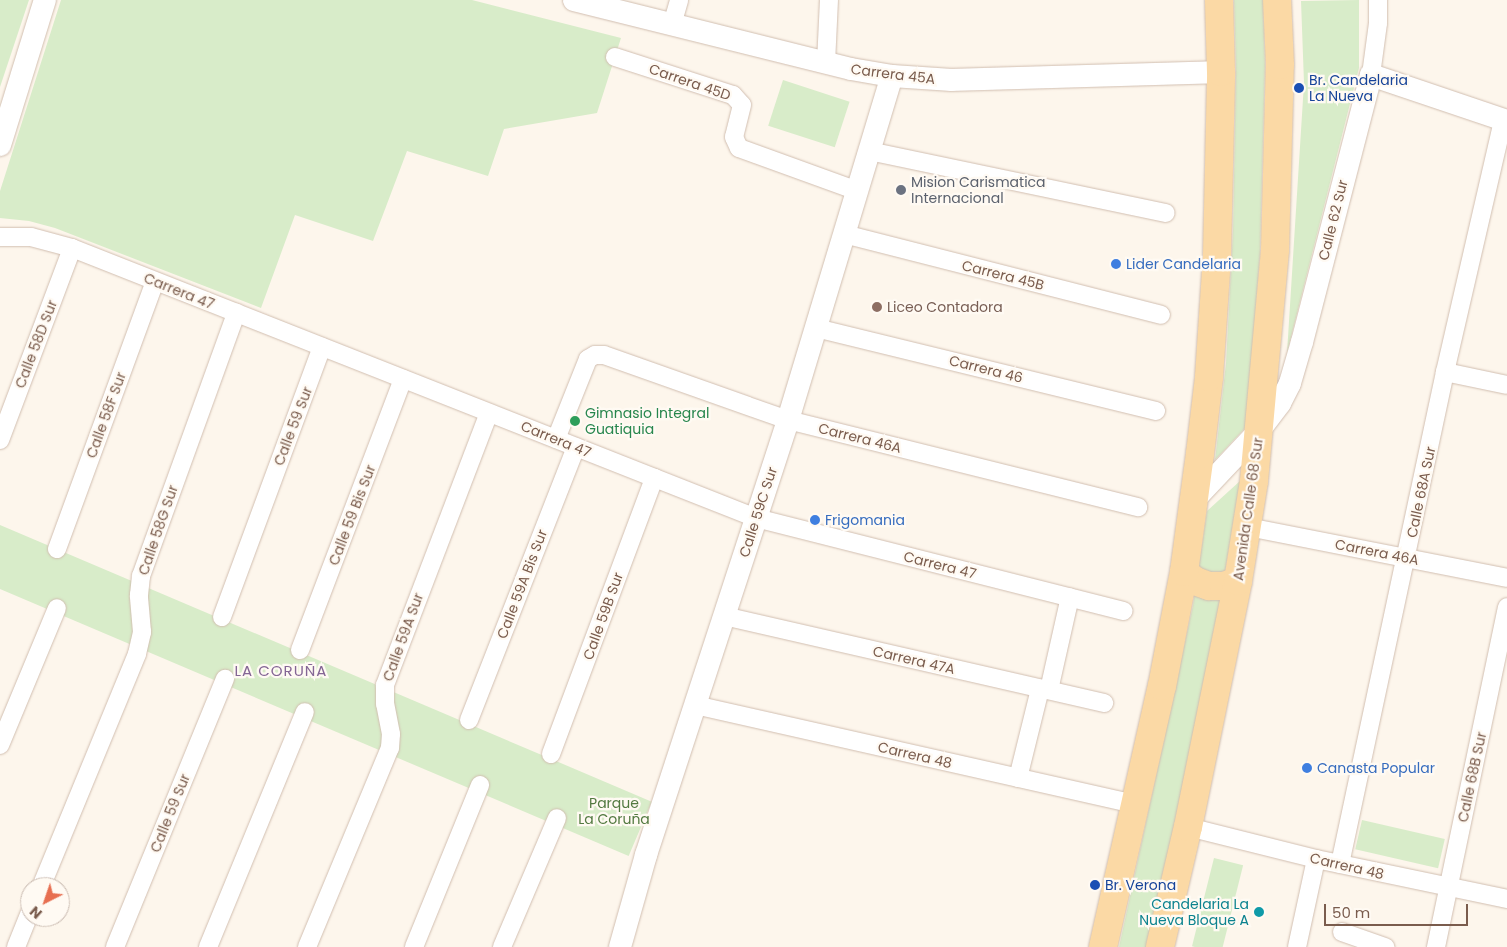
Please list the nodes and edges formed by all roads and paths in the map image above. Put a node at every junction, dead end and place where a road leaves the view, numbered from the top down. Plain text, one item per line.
1 (45, 0) edge
2 (574, 0) edge
3 (679, 0) edge
4 (829, 0) edge
5 (1219, 0) edge
6 (1277, 0) edge
7 (1378, 0) edge
8 (672, 24) junction
9 (615, 57) dead end
10 (826, 63) junction
11 (1221, 72) junction
12 (1371, 75) junction
13 (892, 76) junction
14 (1505, 120) edge
15 (0, 145) edge
16 (870, 152) junction
17 (858, 191) junction
18 (1166, 213) dead end
19 (844, 234) junction
20 (0, 238) edge
21 (72, 248) junction
22 (155, 281) junction
23 (236, 314) junction
24 (1161, 315) dead end
25 (816, 328) junction
26 (322, 347) junction
27 (1446, 372) junction
28 (403, 379) junction
29 (1507, 385) edge
30 (1156, 411) dead end
31 (489, 413) junction
32 (788, 420) junction
33 (1259, 431) junction
34 (556, 439) junction
35 (0, 440) edge
36 (576, 447) junction
37 (654, 478) junction
38 (1193, 501) junction
39 (1138, 507) dead end
40 (756, 518) junction
41 (1248, 527) junction
42 (57, 548) dead end
43 (1407, 558) junction
44 (1184, 572) junction
45 (1507, 578) edge
46 (1238, 581) junction
47 (1070, 597) junction
48 (1507, 607) edge
49 (57, 608) dead end
50 (1123, 611) dead end
51 (724, 616) junction
52 (222, 617) dead end
53 (300, 650) dead end
54 (225, 679) dead end
55 (1044, 690) junction
56 (1104, 703) dead end
57 (695, 705) junction
58 (305, 712) dead end
59 (469, 720) dead end
60 (0, 745) edge
61 (552, 754) dead end
62 (1018, 778) junction
63 (480, 785) dead end
64 (1135, 804) junction
65 (557, 818) dead end
66 (1188, 827) junction
67 (1316, 859) junction
68 (1340, 864) junction
69 (45, 877) edge
70 (1450, 888) junction
71 (1507, 899) edge
72 (24, 927) edge
73 (1342, 932) dead end
74 (16, 947) edge
75 (115, 947) edge
76 (208, 947) edge
77 (307, 947) edge
78 (414, 947) edge
79 (502, 947) edge
80 (620, 947) edge
81 (1103, 947) edge
82 (1160, 947) edge
83 (1297, 947) edge
84 (1386, 947) edge
85 (1436, 947) edge

1 - 15 street
2 - 8 street, Carrera 45A
3 - 8 street
4 - 10 street
5 - 11 main road
6 - 33 main road, Avenida Calle 68 Sur
7 - 12 street, Calle 62 Sur
8 - 10 street, Carrera 45A
9 - 17 street, Carrera 45D
10 - 13 street, Carrera 45A
11 - 13 street, Carrera 45A
11 - 38 main road
12 - 14 street
12 - 33 street, Calle 62 Sur
13 - 16 street, Calle 59C Sur
14 - 27 street, Calle 68A Sur
16 - 17 street, Calle 59C Sur
16 - 18 street
17 - 19 street, Calle 59C Sur
19 - 24 street, Carrera 45B
19 - 25 street, Calle 59C Sur
20 - 21 street, Carrera 47
21 - 22 street, Carrera 47
21 - 35 street, Calle 58D Sur
22 - 23 street, Carrera 47
22 - 42 street, Calle 58F Sur
23 - 26 street, Carrera 47
23 - 69 street, Calle 58G Sur
25 - 30 street, Carrera 46
25 - 32 street, Calle 59C Sur
26 - 28 street, Carrera 47
26 - 52 street, Calle 59 Sur
27 - 29 street
27 - 43 street, Calle 68A Sur
28 - 31 street, Carrera 47
28 - 53 street, Calle 59 Bis Sur
31 - 34 street, Carrera 47
31 - 77 street, Calle 59A Sur
32 - 34 street, Carrera 46A
32 - 39 street, Carrera 46A
32 - 40 street, Calle 59C Sur
33 - 38 street, Calle 62 Sur
33 - 41 main road, Avenida Calle 68 Sur
34 - 36 street, Carrera 47
36 - 37 street, Carrera 47
36 - 59 street, Calle 59A Bis Sur
37 - 40 street, Carrera 47
37 - 61 street, Calle 59B Sur
38 - 44 main road
40 - 47 street, Carrera 47
40 - 51 street, Calle 59C Sur
41 - 43 street, Carrera 46A
41 - 46 main road, Avenida Calle 68 Sur
43 - 45 street, Carrera 46A
43 - 68 street, Calle 68A Sur
44 - 46 main road
44 - 64 main road
46 - 66 main road, Avenida Calle 68 Sur
47 - 50 street, Carrera 47
47 - 55 street
48 - 70 street, Calle 68B Sur
49 - 60 street
51 - 55 street, Carrera 47A
51 - 57 street, Calle 59C Sur
54 - 75 street, Calle 59 Sur
55 - 56 street, Carrera 47A
55 - 62 street
57 - 62 street, Carrera 48
57 - 80 street, Calle 59C Sur
58 - 76 street
62 - 64 street, Carrera 48
63 - 78 street
64 - 81 main road
65 - 79 street
66 - 67 street, Carrera 48
66 - 82 main road, Avenida Calle 68 Sur
67 - 68 street, Carrera 48
67 - 83 street
68 - 70 street, Carrera 48
70 - 71 street, Carrera 48
70 - 85 street, Calle 68B Sur
72 - 74 street
73 - 84 street

